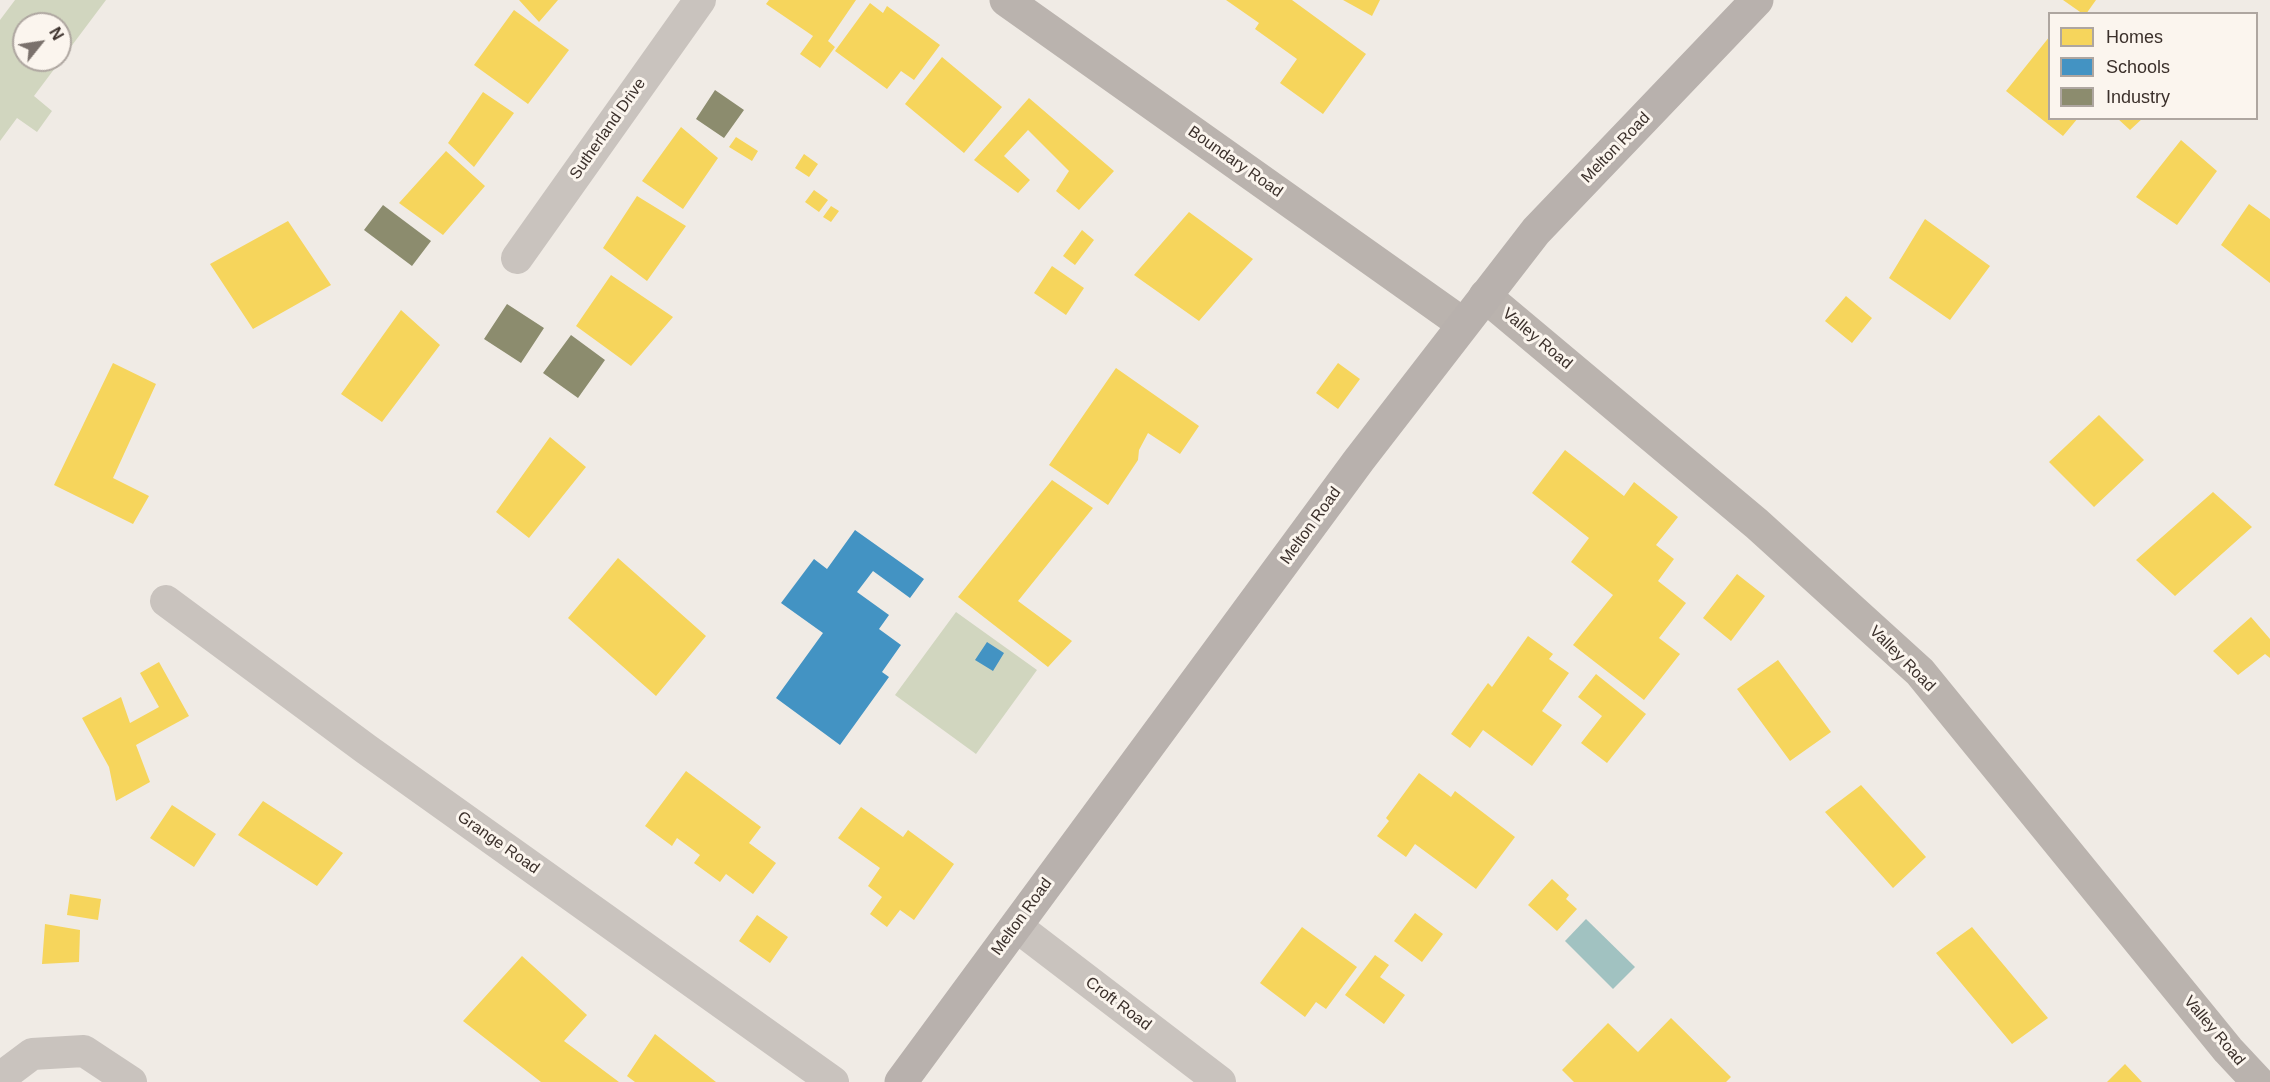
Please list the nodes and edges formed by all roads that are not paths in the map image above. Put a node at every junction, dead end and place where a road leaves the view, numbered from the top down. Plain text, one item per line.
1 (700, 0) edge
2 (1006, 0) edge
3 (1757, 0) edge
4 (517, 258) dead end
5 (1485, 296) junction
6 (1463, 324) junction
7 (166, 601) dead end
8 (1016, 926) junction
9 (0, 1078) edge
10 (130, 1082) edge
11 (833, 1082) edge
12 (901, 1082) edge
13 (1220, 1082) edge
14 (2258, 1082) edge

1 - 4 street, Sutherland Drive
2 - 6 street, Boundary Road
3 - 5 main road, Melton Road
5 - 6 main road, Melton Road
5 - 14 street, Valley Road
6 - 8 main road, Melton Road
7 - 11 street, Grange Road
8 - 12 main road, Melton Road
8 - 13 street, Croft Road
9 - 10 street

